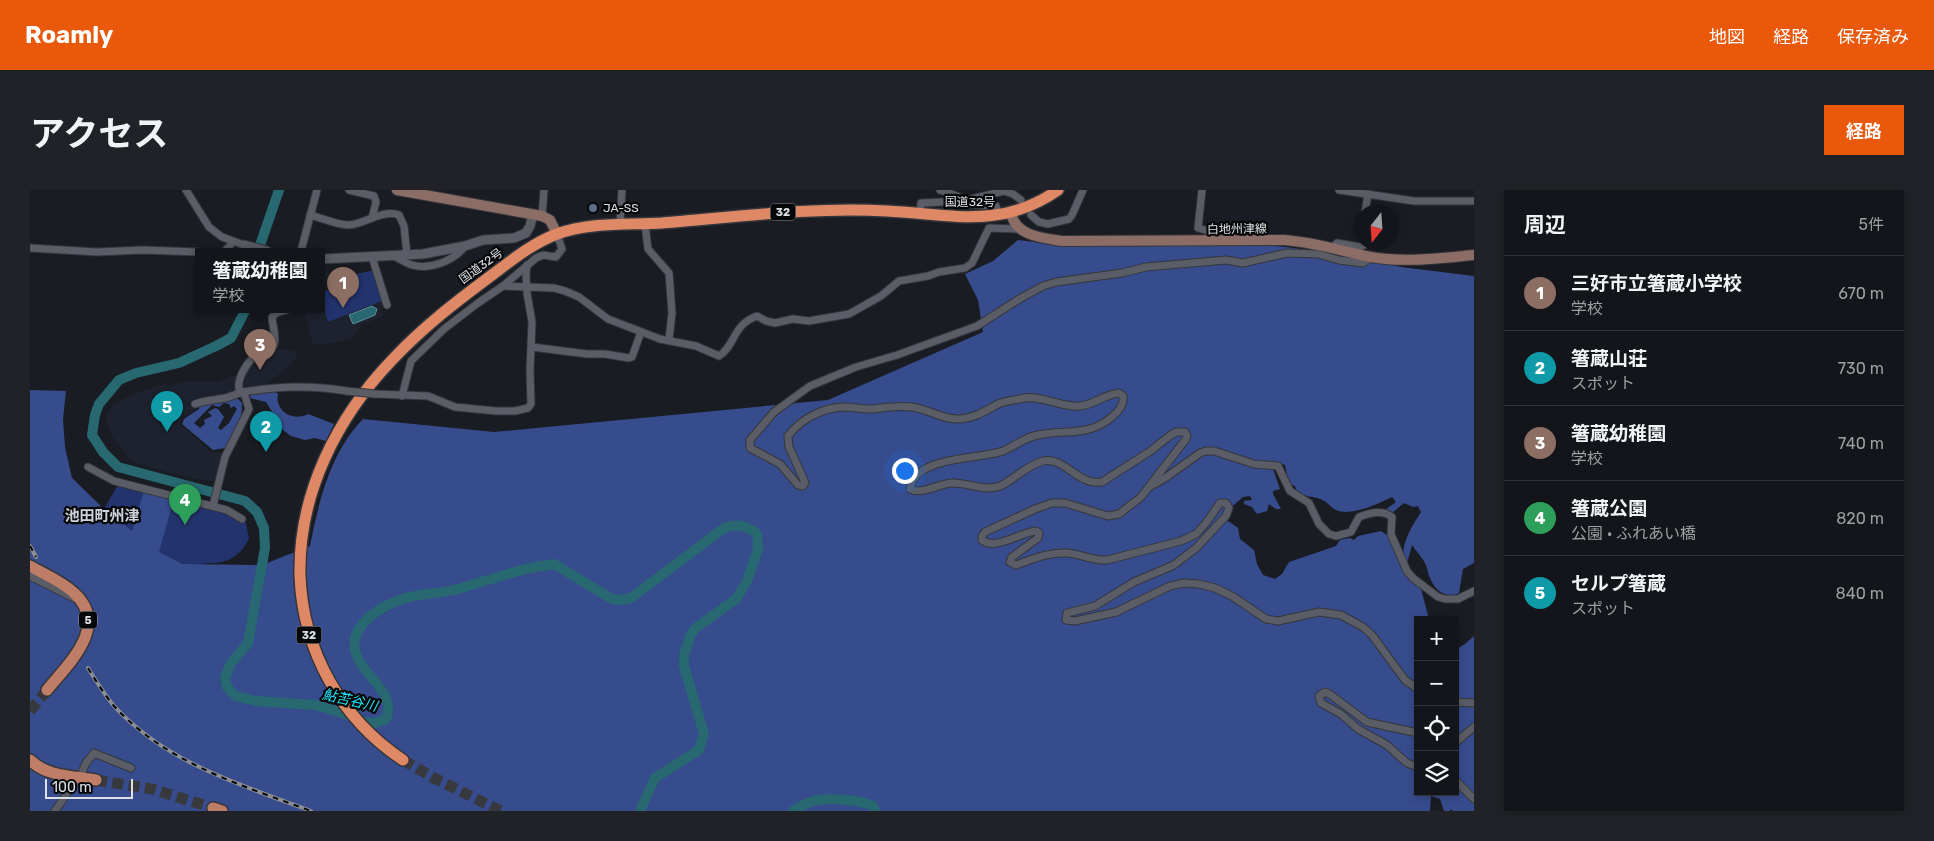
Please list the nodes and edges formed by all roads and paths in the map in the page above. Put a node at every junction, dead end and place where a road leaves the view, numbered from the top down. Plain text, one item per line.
1 (186, 190) edge
2 (317, 190) edge
3 (350, 190) edge
4 (397, 190) edge
5 (544, 190) edge
6 (622, 190) edge
7 (940, 190) edge
8 (1058, 190) edge
9 (1083, 190) edge
10 (1202, 190) edge
11 (1339, 190) edge
12 (1368, 194) junction
13 (965, 201) junction
14 (1474, 201) edge
15 (1366, 205) edge
16 (1027, 207) junction
17 (1011, 213) junction
18 (920, 214) junction
19 (310, 215) junction
20 (538, 215) junction
21 (998, 216) junction
22 (372, 218) junction
23 (620, 224) junction
24 (646, 224) junction
25 (1018, 229) junction
26 (557, 234) junction
27 (1215, 241) junction
28 (233, 242) junction
29 (244, 245) joint
30 (465, 246) junction
31 (1354, 246) edge
32 (1333, 247) junction
33 (30, 248) edge
34 (228, 248) edge
35 (256, 248) edge
36 (302, 248) edge
37 (195, 252) edge
38 (407, 255) junction
39 (1474, 255) edge
40 (392, 256) junction
41 (372, 257) junction
42 (1372, 257) junction
43 (325, 259) edge
44 (528, 265) junction
45 (504, 286) junction
46 (526, 287) junction
47 (387, 305) dead end
48 (276, 313) edge
49 (641, 332) junction
50 (669, 340) junction
51 (532, 347) junction
52 (242, 392) junction
53 (402, 396) junction
54 (195, 404) dead end
55 (88, 467) dead end
56 (1148, 487) junction
57 (213, 505) junction
58 (242, 518) dead end
59 (30, 566) edge
60 (30, 576) edge
61 (1474, 591) edge
62 (81, 601) junction
63 (1414, 686) edge
64 (47, 690) tunnel mouth
65 (1459, 702) edge
66 (1474, 704) edge
67 (1474, 727) edge
68 (1414, 732) edge
69 (1459, 740) edge
70 (399, 757) tunnel mouth
71 (32, 762) edge
72 (1414, 766) edge
73 (131, 768) dead end
74 (80, 777) junction
75 (96, 780) tunnel mouth
76 (1459, 784) edge
77 (1474, 799) edge
78 (55, 811) edge

1 - 28 street
2 - 19 street
3 - 22 street
4 - 20 main road
5 - 20 street
6 - 23 street
7 - 13 street
8 - 16 highway, 国道32号 / 32
9 - 16 street
10 - 27 street
11 - 12 street
12 - 14 street
12 - 15 street
13 - 16 street
13 - 18 street
13 - 21 street
16 - 17 highway, 国道32号 / 32
17 - 21 highway, 国道32号 / 32
17 - 25 main road
18 - 21 highway, 国道32号 / 32
18 - 24 highway, 国道32号 / 32
19 - 22 street
19 - 36 street
20 - 26 main road
20 - 30 street
22 - 38 street
23 - 24 highway, 国道32号 / 32
23 - 26 highway, 国道32号 / 32
24 - 50 street
25 - 27 main road, 白地州津線
25 - 50 street
26 - 44 street
26 - 70 highway, 国道32号 / 32
27 - 32 main road, 白地州津線
28 - 29 street
28 - 34 street
29 - 35 street
30 - 38 street
30 - 40 street
31 - 32 street
32 - 42 main road, 白地州津線
33 - 37 street
38 - 40 street
39 - 42 main road, 白地州津線
40 - 41 street
41 - 43 street
41 - 47 street
42 - 56 street
44 - 45 street
44 - 46 street
45 - 46 street
45 - 53 street
46 - 49 street
46 - 51 street
48 - 52 street
49 - 50 street
49 - 51 street
51 - 53 street
52 - 53 street, bridge
52 - 54 street
52 - 57 street
55 - 57 street
56 - 61 street
56 - 63 street
57 - 58 street
59 - 62 main road, 5
60 - 62 street
62 - 64 main road, 5
65 - 66 street
67 - 69 street
68 - 72 street
71 - 74 main road
73 - 74 street
74 - 75 main road
74 - 78 street
76 - 77 street

